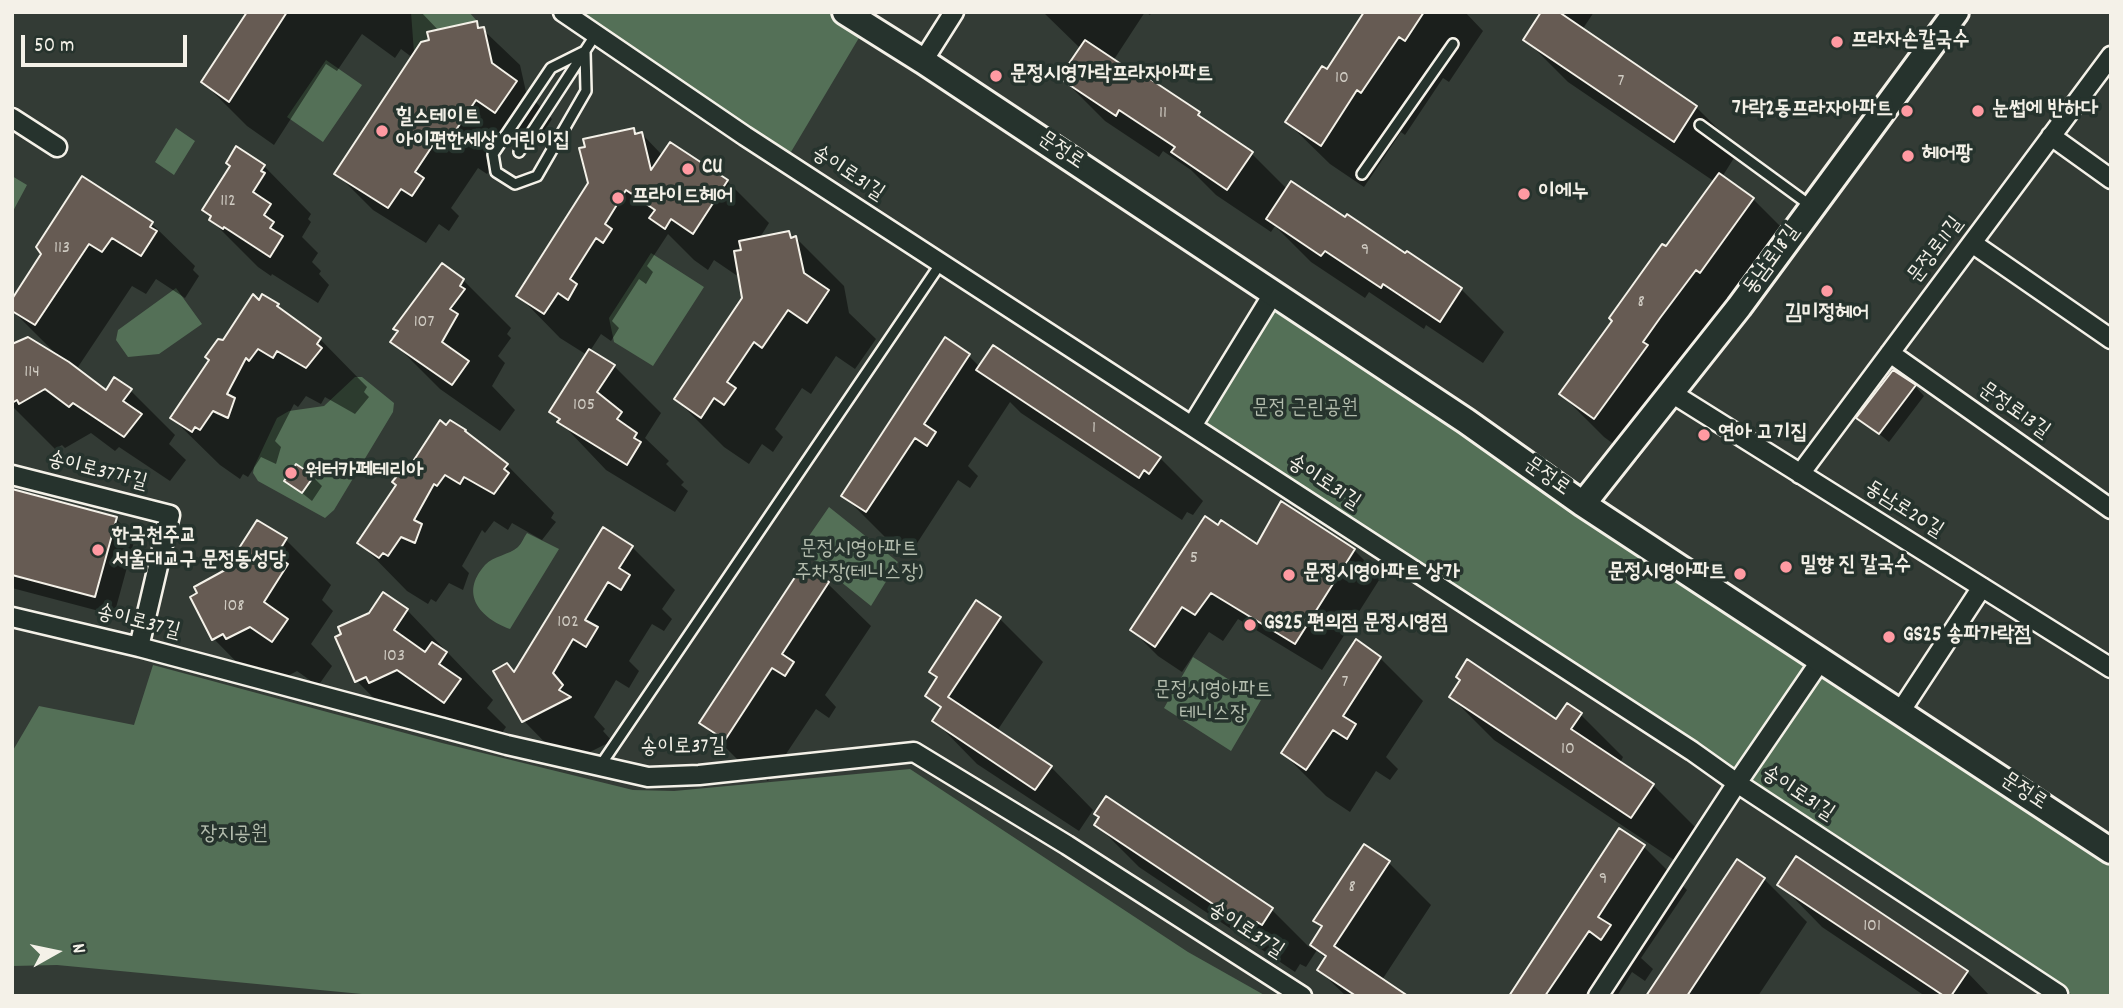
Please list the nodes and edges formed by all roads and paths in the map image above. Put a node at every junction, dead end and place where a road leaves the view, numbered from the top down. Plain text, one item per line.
1 (563, 12) edge
2 (845, 12) edge
3 (954, 12) edge
4 (1956, 12) edge
5 (596, 34) junction
6 (1453, 44) dead end
7 (584, 51) junction
8 (2111, 56) edge
9 (923, 61) junction
10 (12, 118) edge
11 (1700, 125) dead end
12 (2051, 136) junction
13 (57, 147) dead end
14 (519, 152) dead end
15 (1362, 174) dead end
16 (2111, 179) edge
17 (1812, 207) junction
18 (1972, 243) junction
19 (941, 263) junction
20 (1273, 294) junction
21 (2111, 339) edge
22 (1890, 353) junction
23 (1670, 392) junction
24 (1192, 426) junction
25 (1800, 474) junction
26 (12, 475) edge
27 (1583, 504) junction
28 (2111, 509) edge
29 (1982, 587) junction
30 (12, 617) edge
31 (139, 647) junction
32 (1821, 660) junction
33 (2111, 668) edge
34 (1900, 712) junction
35 (600, 766) junction
36 (1737, 783) junction
37 (2111, 850) edge
38 (2052, 995) edge
39 (1302, 996) edge
40 (1598, 996) edge

1 - 5 street, 송이로31길
2 - 9 street, 문정로
3 - 9 street
4 - 17 street, 동남로18길
5 - 7 lane
5 - 19 street, 송이로31길
6 - 15 lane
7 - 7 lane
7 - 14 lane
8 - 12 street, 문정로11길
9 - 20 street, 문정로
10 - 13 street
11 - 17 lane
12 - 16 street
12 - 18 street, 문정로11길
17 - 23 street, 동남로18길
18 - 21 street
18 - 22 street, 문정로11길
19 - 24 street, 송이로31길
19 - 35 lane
20 - 24 street
20 - 27 street, 문정로
22 - 25 street, 문정로11길
22 - 28 street, 문정로13길
23 - 25 street, 동남로20길
23 - 27 street, 동남로18길
24 - 36 street, 송이로31길
25 - 29 street, 동남로20길
26 - 31 street, 송이로37가길
27 - 32 street, 문정로
29 - 33 street, 동남로20길
29 - 34 street
30 - 31 street, 송이로37길
31 - 35 street, 송이로37길
32 - 34 street, 문정로
32 - 36 street
34 - 37 street, 문정로
35 - 39 street, 송이로37길
36 - 38 street, 송이로31길
36 - 40 street

